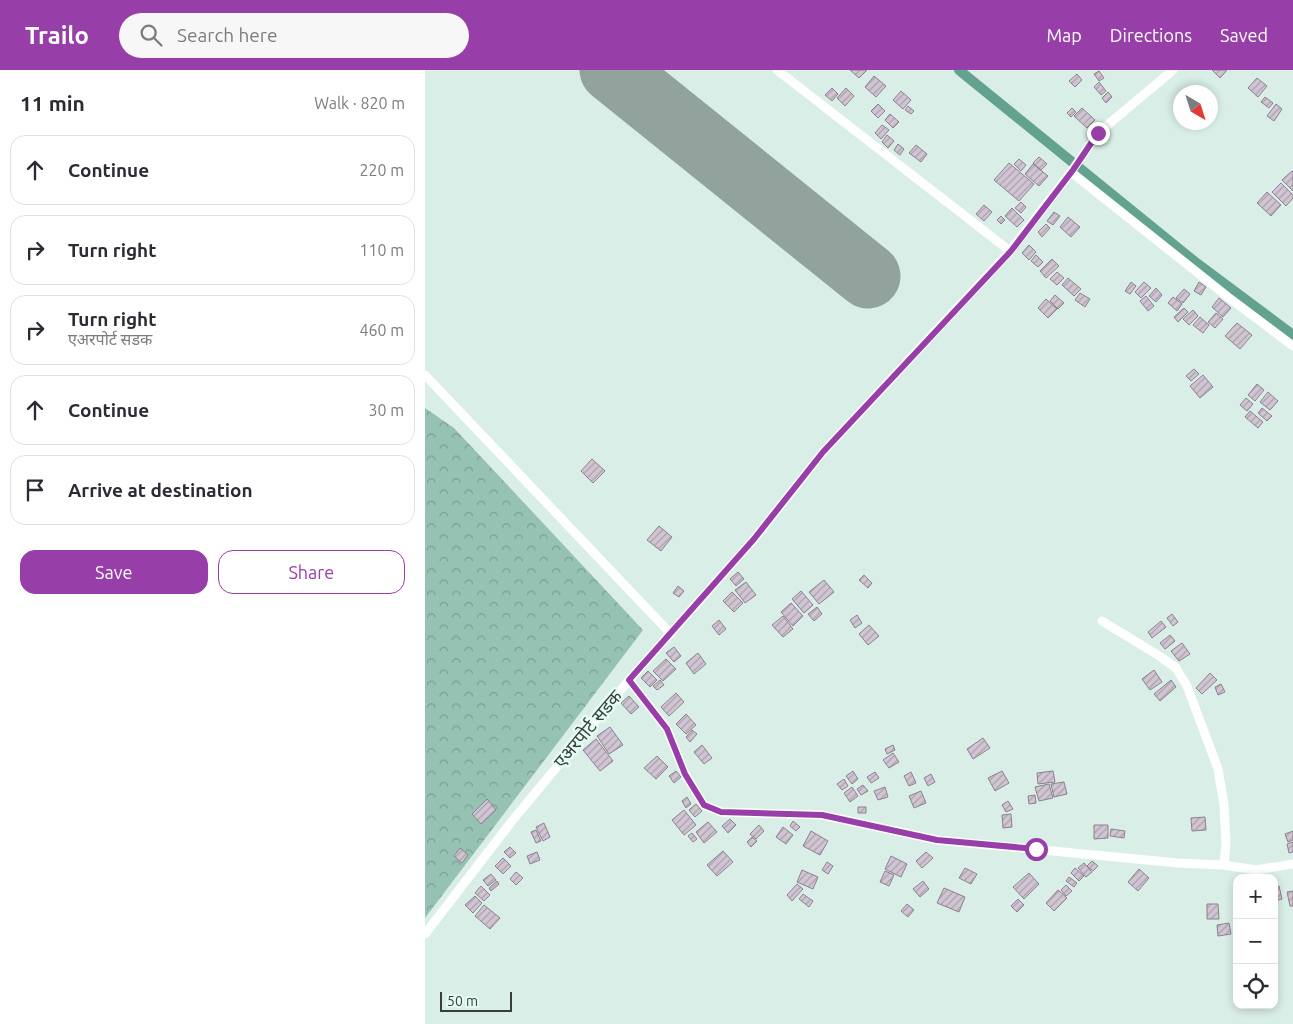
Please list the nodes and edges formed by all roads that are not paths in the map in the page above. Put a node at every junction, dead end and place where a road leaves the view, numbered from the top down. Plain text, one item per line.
1 (777, 70) edge
2 (1173, 70) edge
3 (1072, 170) junction
4 (1011, 251) junction
5 (1293, 346) edge
6 (425, 375) edge
7 (1102, 621) dead end
8 (671, 634) junction
9 (629, 680) junction
10 (1293, 864) edge
11 (1224, 865) junction
12 (425, 934) edge

1 - 4 street
2 - 3 street, एअरपोर्ट सडक
3 - 4 street, एअरपोर्ट सडक
3 - 5 street
4 - 8 street, एअरपोर्ट सडक
6 - 8 street
7 - 11 street
8 - 9 street, एअरपोर्ट सडक
9 - 11 street
9 - 12 street, एअरपोर्ट सडक
10 - 11 street

